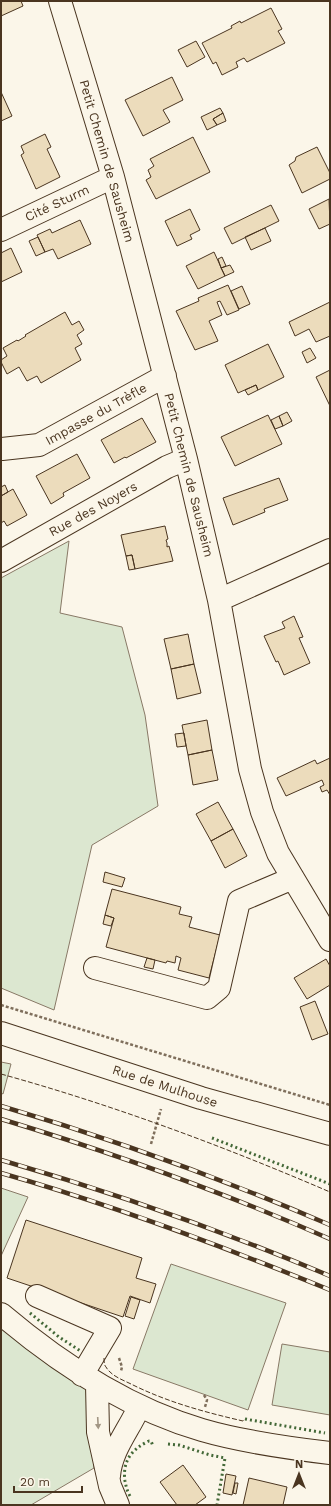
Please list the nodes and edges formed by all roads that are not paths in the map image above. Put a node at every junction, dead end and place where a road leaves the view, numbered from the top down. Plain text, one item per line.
1 (60, 1) edge
2 (113, 177) junction
3 (1, 230) edge
4 (165, 376) junction
5 (2, 449) dead end
6 (186, 460) junction
7 (330, 550) edge
8 (1, 560) edge
9 (219, 600) junction
10 (293, 878) junction
11 (330, 940) edge
12 (95, 968) dead end
13 (1, 1033) edge
14 (330, 1134) edge
15 (37, 1296) dead end
16 (1, 1314) edge
17 (90, 1380) junction
18 (140, 1407) junction
19 (330, 1453) edge
20 (109, 1476) junction
21 (118, 1505) edge

1 - 2 street, Petit Chemin de Sausheim
2 - 3 street, Cité Sturm
2 - 4 street, Petit Chemin de Sausheim
4 - 5 street, Impasse du Trèfle
4 - 6 street, Petit Chemin de Sausheim
6 - 8 street, Rue des Noyers
6 - 9 street, Petit Chemin de Sausheim
7 - 9 street
9 - 10 street, Petit Chemin de Sausheim
10 - 11 street, Petit Chemin de Sausheim
10 - 12 street
13 - 14 street, Rue de Mulhouse
15 - 17 street
16 - 17 street
17 - 18 street
17 -> 20 street
18 - 19 street
18 - 20 street
20 - 21 street

